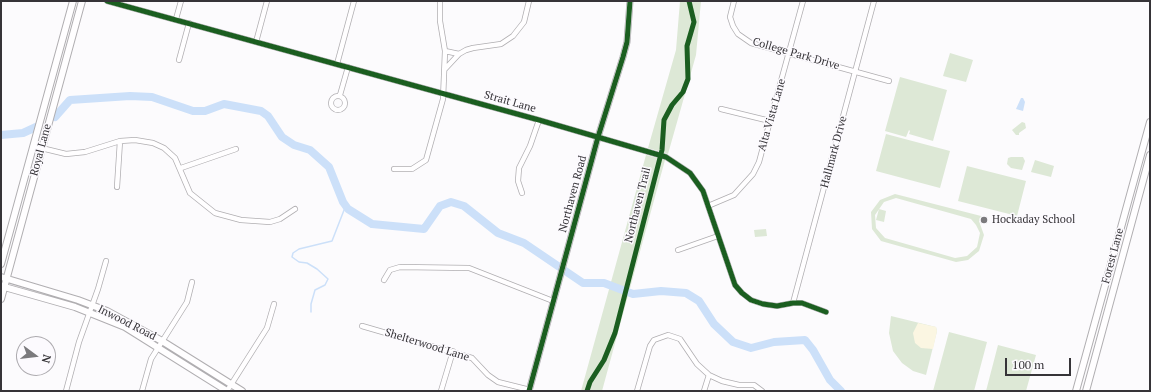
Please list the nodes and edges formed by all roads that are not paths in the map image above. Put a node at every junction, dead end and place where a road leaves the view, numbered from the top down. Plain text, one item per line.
1 (73, 1) edge
2 (82, 1) edge
3 (107, 1) edge
4 (181, 1) edge
5 (267, 1) edge
6 (354, 1) edge
7 (440, 1) edge
8 (529, 1) edge
9 (630, 1) edge
10 (734, 1) edge
11 (803, 1) edge
12 (874, 1) edge
13 (176, 20) junction
14 (189, 23) junction
15 (256, 42) junction
16 (445, 51) junction
17 (789, 53) junction
18 (459, 54) junction
19 (179, 60) dead end
20 (337, 64) junction
21 (348, 67) junction
22 (445, 69) junction
23 (855, 71) junction
24 (889, 81) dead end
25 (443, 93) junction
26 (340, 95) dead end
27 (721, 109) dead end
28 (539, 120) junction
29 (770, 121) junction
30 (1150, 122) edge
31 (598, 137) junction
32 (120, 141) junction
33 (33, 146) junction
34 (41, 148) junction
35 (236, 149) dead end
36 (1150, 155) edge
37 (1139, 162) junction
38 (1149, 165) edge
39 (181, 168) junction
40 (394, 169) dead end
41 (116, 187) dead end
42 (522, 194) dead end
43 (18, 200) junction
44 (27, 202) junction
45 (708, 206) junction
46 (295, 209) dead end
47 (718, 236) junction
48 (678, 250) dead end
49 (106, 261) dead end
50 (1, 264) edge
51 (4, 278) edge
52 (384, 280) dead end
53 (192, 282) dead end
54 (3, 287) edge
55 (1, 299) edge
56 (1101, 299) junction
57 (553, 301) junction
58 (1110, 302) junction
59 (793, 303) junction
60 (274, 304) dead end
61 (92, 305) junction
62 (90, 312) junction
63 (826, 312) dead end
64 (362, 326) dead end
65 (162, 341) junction
66 (158, 348) junction
67 (453, 351) junction
68 (709, 375) junction
69 (231, 384) junction
70 (529, 390) edge
71 (66, 391) edge
72 (142, 391) edge
73 (227, 391) edge
74 (242, 391) edge
75 (441, 391) edge
76 (637, 391) edge
77 (704, 391) edge
78 (762, 391) edge
79 (1076, 391) edge
80 (1086, 391) edge

1 - 33 main road, Royal Lane
2 - 34 main road, Royal Lane
3 - 13 street, Strait Lane
4 - 13 street
5 - 15 street
6 - 20 street
7 - 16 street
8 - 18 street
9 - 31 street, Northaven Road
10 - 17 street, College Park Drive
11 - 17 street, Alta Vista Lane
12 - 23 street, Hallmark Drive
13 - 14 street, Strait Lane
14 - 15 street, Strait Lane
14 - 19 street
15 - 20 street, Strait Lane
16 - 18 street
16 - 22 street
17 - 23 street, College Park Drive
17 - 29 street, Alta Vista Lane
18 - 22 street
20 - 21 street, Strait Lane
21 - 25 street, Strait Lane
21 - 26 street
22 - 25 street
23 - 24 street, College Park Drive
23 - 59 street, Hallmark Drive
25 - 28 street, Strait Lane
25 - 40 street
27 - 29 street
28 - 31 street, Strait Lane
28 - 42 street
29 - 45 street, Alta Vista Lane
30 - 37 main road, Forest Lane
31 - 45 street, Strait Lane
31 - 57 street, Northaven Road
32 - 34 street
32 - 39 street
32 - 41 street
33 - 34 street
33 - 43 main road, Royal Lane
34 - 44 main road, Royal Lane
35 - 39 street
36 - 38 main road, Forest Lane
37 - 38 street
37 - 56 main road, Forest Lane
38 - 58 main road, Forest Lane
39 - 46 street
43 - 44 main road
43 - 50 main road, Royal Lane
44 - 51 main road, Royal Lane
45 - 47 street, Strait Lane
47 - 48 street
47 - 59 street, Strait Lane
49 - 61 street
51 - 54 main road, Royal Lane
51 - 61 main road, Inwood Road
52 - 57 street
53 - 65 street
54 - 55 main road, Royal Lane
54 - 62 main road, Inwood Road
56 - 58 main road
56 - 79 main road, Forest Lane
57 - 70 street, Northaven Road
58 - 80 main road, Forest Lane
59 - 63 street, Strait Lane
60 - 69 street
61 - 62 street
61 - 65 main road, Inwood Road
62 - 66 main road, Inwood Road
62 - 71 street
64 - 67 street, Shelterwood Lane
65 - 66 street
65 - 69 main road, Inwood Road
66 - 72 street
66 - 73 main road, Inwood Road
67 - 70 street, Shelterwood Lane
67 - 75 street
68 - 76 street
68 - 77 street
68 - 78 street
69 - 73 street
69 - 74 main road, Inwood Road

